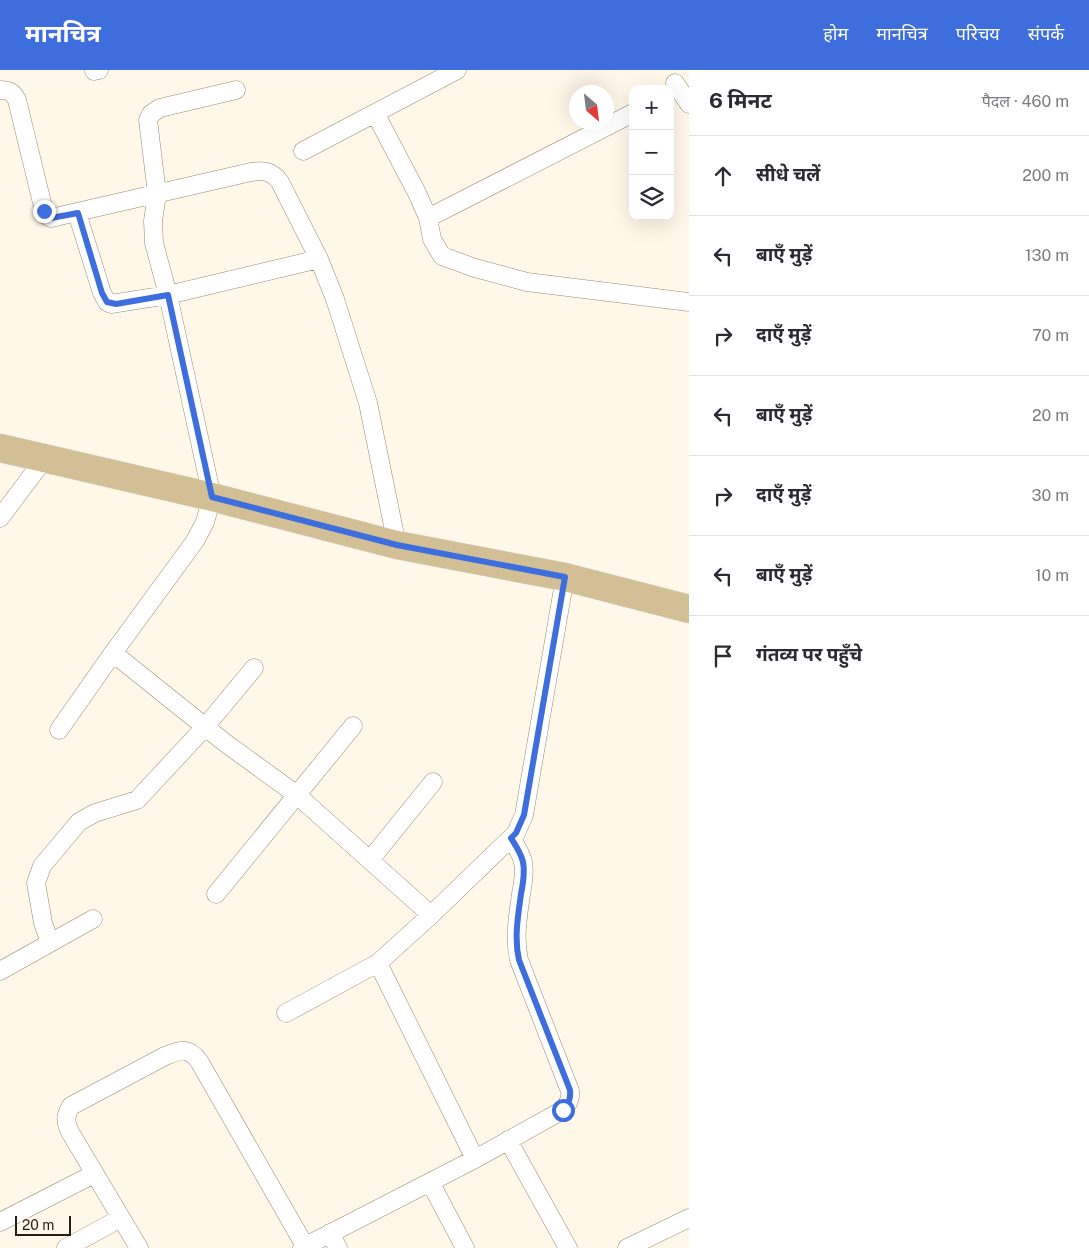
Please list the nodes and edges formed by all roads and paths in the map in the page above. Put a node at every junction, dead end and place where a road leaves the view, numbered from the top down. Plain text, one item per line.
1 (457, 70) edge
2 (673, 81) edge
3 (0, 90) edge
4 (236, 90) dead end
5 (689, 104) edge
6 (375, 113) junction
7 (629, 115) edge
8 (303, 151) dead end
9 (157, 194) junction
10 (78, 213) junction
11 (428, 218) junction
12 (319, 259) junction
13 (168, 295) junction
14 (689, 302) edge
15 (0, 448) edge
16 (46, 458) junction
17 (212, 497) junction
18 (0, 518) edge
19 (397, 545) junction
20 (565, 577) junction
21 (689, 610) edge
22 (113, 653) junction
23 (254, 668) dead end
24 (353, 726) dead end
25 (205, 727) junction
26 (59, 730) dead end
27 (433, 782) dead end
28 (297, 795) junction
29 (511, 838) junction
30 (370, 860) junction
31 (216, 894) dead end
32 (431, 915) junction
33 (93, 919) dead end
34 (50, 943) junction
35 (378, 963) junction
36 (0, 971) edge
37 (286, 1013) dead end
38 (508, 1140) junction
39 (475, 1159) junction
40 (94, 1174) junction
41 (430, 1182) junction
42 (121, 1218) junction
43 (689, 1218) edge
44 (0, 1222) edge
45 (334, 1241) edge
46 (304, 1247) edge
47 (66, 1248) edge
48 (139, 1248) edge
49 (465, 1248) edge
50 (568, 1248) edge
51 (627, 1248) edge

1 - 6 street
2 - 5 street
3 - 10 street
4 - 9 street
6 - 8 street
6 - 11 street
7 - 11 street
9 - 10 street
9 - 12 street
9 - 13 street
10 - 13 street
11 - 14 street
12 - 13 street
12 - 19 street
13 - 17 street
15 - 16 main road
16 - 17 main road
16 - 18 street
17 - 19 main road
17 - 22 street
19 - 20 main road
20 - 21 main road
20 - 29 street
22 - 25 street
22 - 26 street
23 - 25 street
24 - 28 street
25 - 28 street
25 - 34 street
27 - 30 street
28 - 30 street
28 - 31 street
29 - 32 street
29 - 38 street
30 - 32 street
32 - 35 street
33 - 34 street
34 - 36 street
35 - 37 street
35 - 39 street
38 - 39 street
38 - 50 street
39 - 41 street
40 - 42 street
40 - 44 street
40 - 46 street
41 - 45 street
41 - 49 street
42 - 47 street
42 - 48 street
43 - 51 street
45 - 46 street

